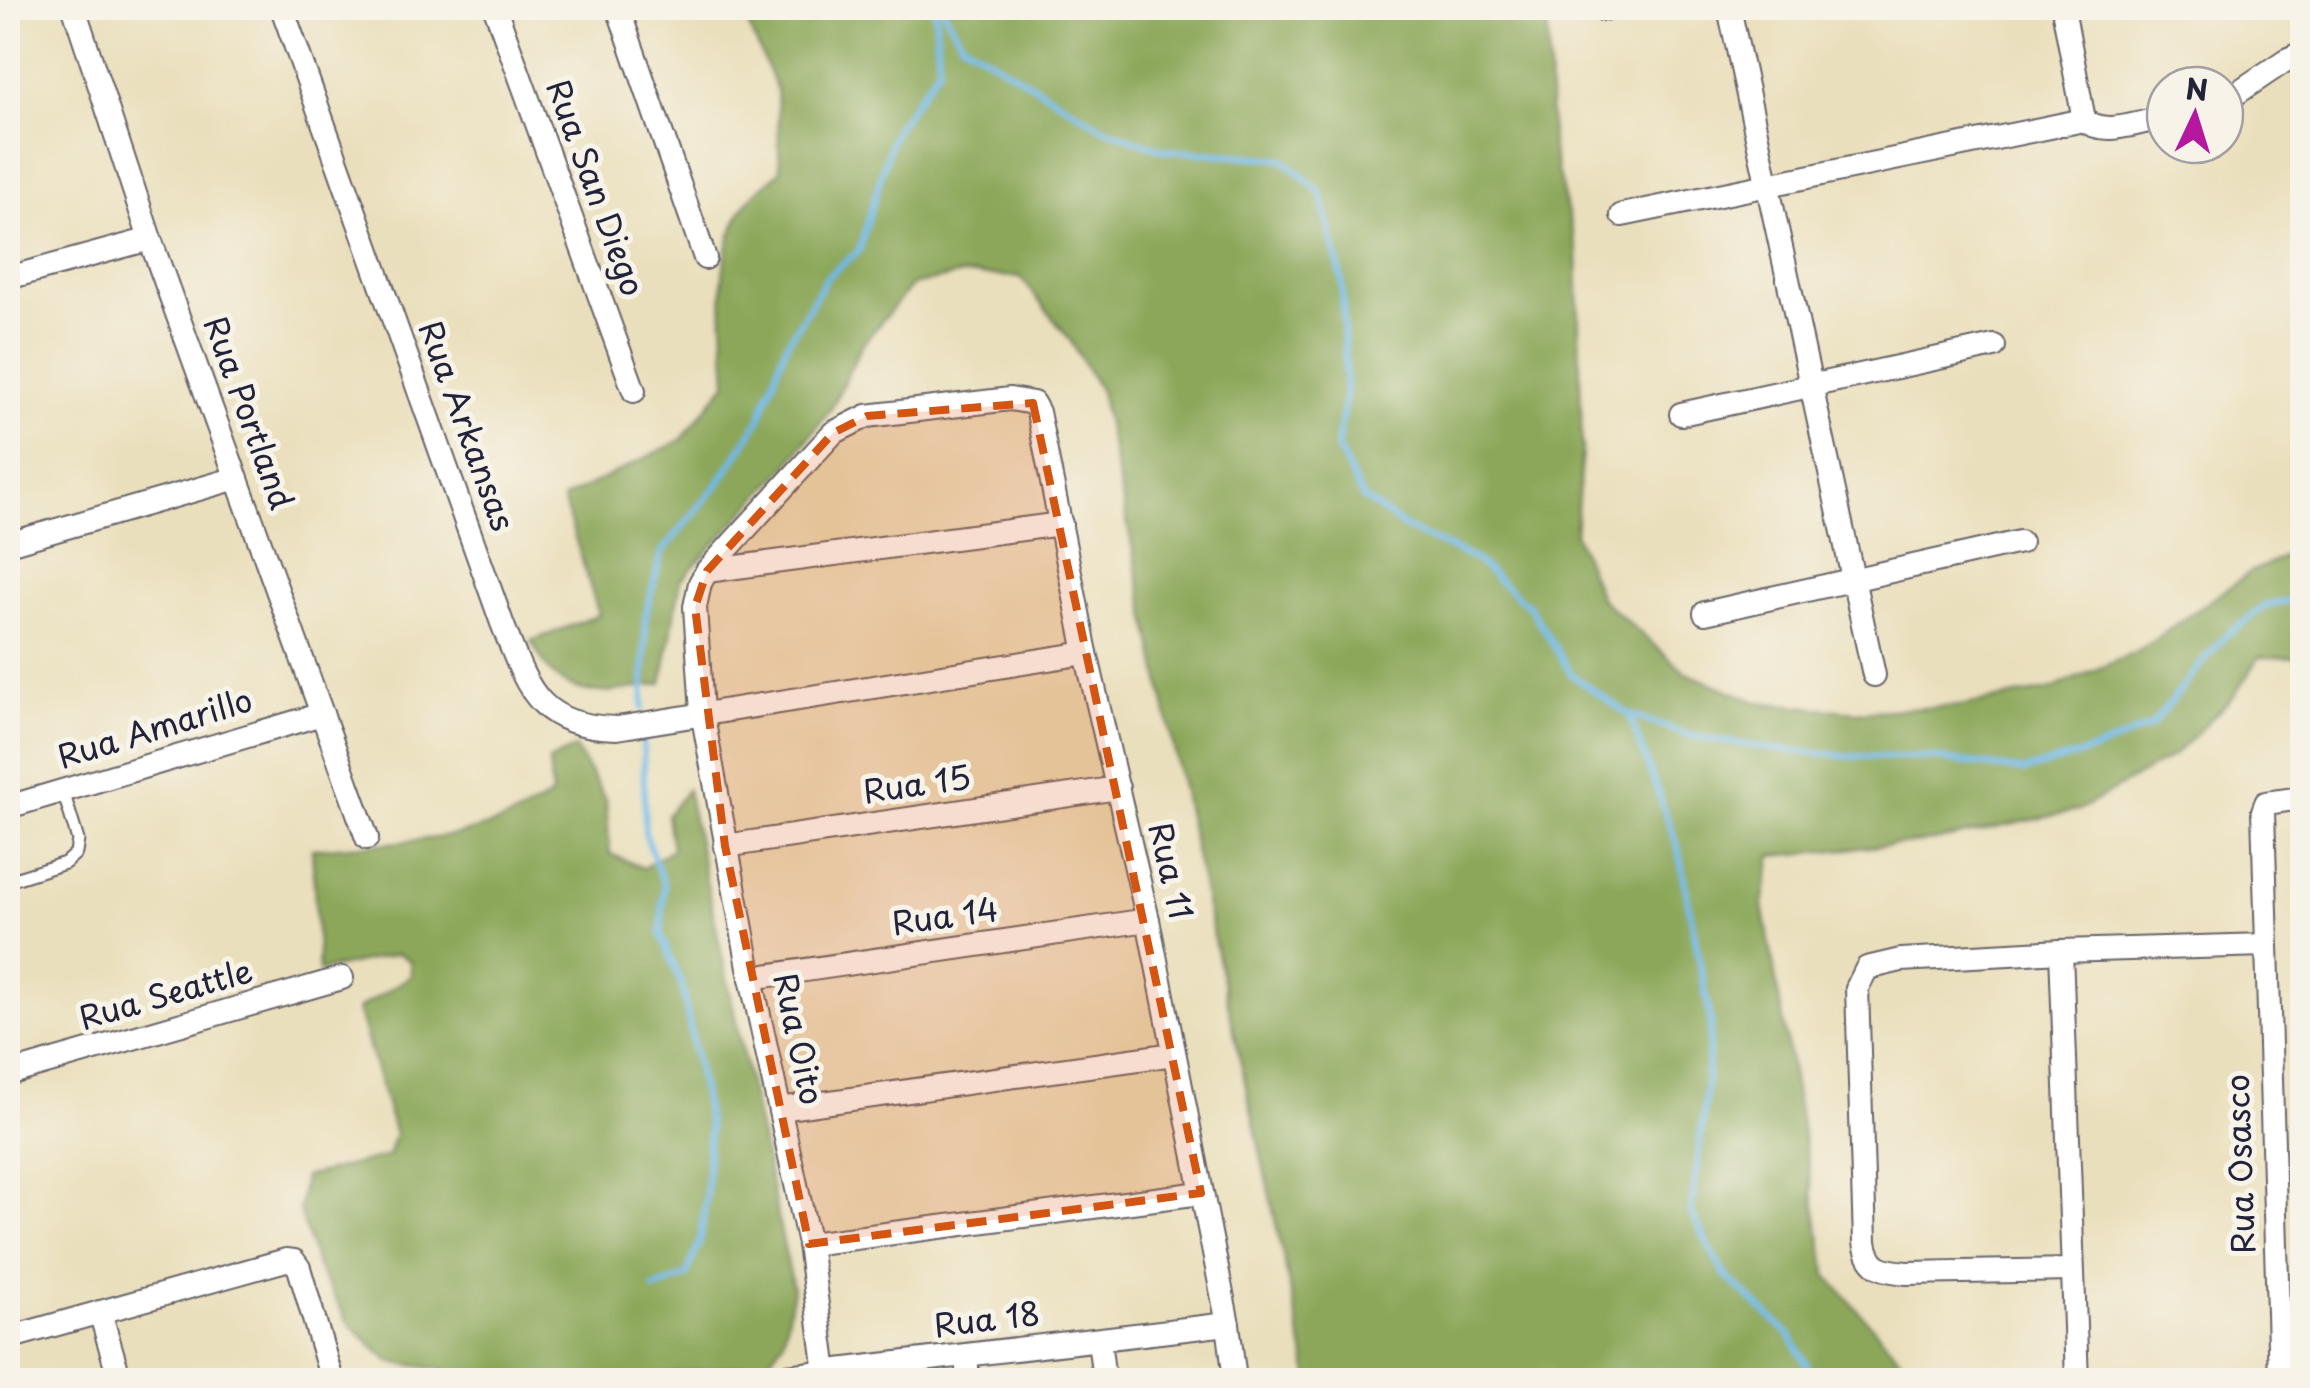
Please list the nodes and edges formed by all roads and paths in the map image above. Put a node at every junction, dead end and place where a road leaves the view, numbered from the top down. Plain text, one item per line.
1 (74, 8) edge
2 (282, 8) edge
3 (494, 8) edge
4 (618, 8) edge
5 (1729, 8) edge
6 (2062, 8) edge
7 (2302, 53) edge
8 (2245, 87) edge
9 (2084, 120) junction
10 (2145, 122) edge
11 (1768, 184) junction
12 (1622, 215) dead end
13 (150, 239) junction
14 (705, 258) dead end
15 (8, 278) edge
16 (1994, 346) dead end
17 (1812, 386) junction
18 (634, 391) dead end
19 (1681, 414) dead end
20 (237, 478) junction
21 (1061, 524) junction
22 (2020, 542) dead end
23 (8, 544) edge
24 (707, 570) junction
25 (1854, 580) junction
26 (1705, 614) dead end
27 (1086, 653) junction
28 (1874, 674) dead end
29 (702, 712) junction
30 (322, 714) junction
31 (1118, 788) junction
32 (63, 790) junction
33 (2302, 798) edge
34 (8, 807) edge
35 (367, 838) dead end
36 (725, 846) junction
37 (8, 880) edge
38 (1148, 920) junction
39 (2266, 945) junction
40 (2061, 951) junction
41 (342, 978) dead end
42 (752, 978) junction
43 (1174, 1054) junction
44 (8, 1074) edge
45 (780, 1109) junction
46 (1201, 1194) junction
47 (809, 1244) junction
48 (2072, 1270) junction
49 (100, 1312) junction
50 (1228, 1324) junction
51 (8, 1338) edge
52 (1099, 1340) junction
53 (966, 1356) junction
54 (826, 1376) edge
55 (120, 1380) edge
56 (332, 1380) edge
57 (752, 1380) edge
58 (968, 1380) edge
59 (1104, 1380) edge
60 (1235, 1380) edge
61 (2077, 1380) edge
62 (2280, 1380) edge

1 - 13 street, Rua Portland
2 - 29 street, Rua Arkansas
3 - 18 street, Rua San Diego
4 - 14 street
5 - 11 street
6 - 9 street
7 - 8 street
9 - 10 street
9 - 11 street
11 - 12 street
11 - 17 street
13 - 15 street
13 - 20 street, Rua Portland
16 - 17 street
17 - 19 street
17 - 25 street
20 - 23 street
20 - 30 street, Rua Portland
21 - 24 street
21 - 24 street, Rua 11
21 - 27 street, Rua 11
22 - 25 street
24 - 29 street, Rua Oito
25 - 26 street
25 - 28 street
27 - 29 street, Rua Arkansas
27 - 31 street, Rua 11
29 - 36 street, Rua Oito
30 - 32 street, Rua Amarillo
30 - 35 street, Rua Portland
31 - 36 street, Rua 15
31 - 38 street, Rua 11
32 - 34 street, Rua Amarillo
32 - 37 lane
33 - 39 street, Rua Osasco
36 - 42 street, Rua Oito
38 - 42 street, Rua 14
38 - 43 street, Rua 11
39 - 40 street
39 - 62 street, Rua Osasco
40 - 48 street
40 - 48 street
41 - 44 street, Rua Seattle
42 - 45 street, Rua Oito
43 - 45 street
43 - 46 street, Rua 11
45 - 47 street, Rua Oito
46 - 47 street
46 - 50 street, Rua 11
47 - 54 street, Rua Oito
48 - 61 street
49 - 51 street
49 - 55 street
49 - 56 street
50 - 52 street, Rua 18
50 - 60 street, Rua 11
52 - 53 street, Rua 18
52 - 59 street
53 - 54 street, Rua 18
53 - 58 street
54 - 57 street, Rua 18

